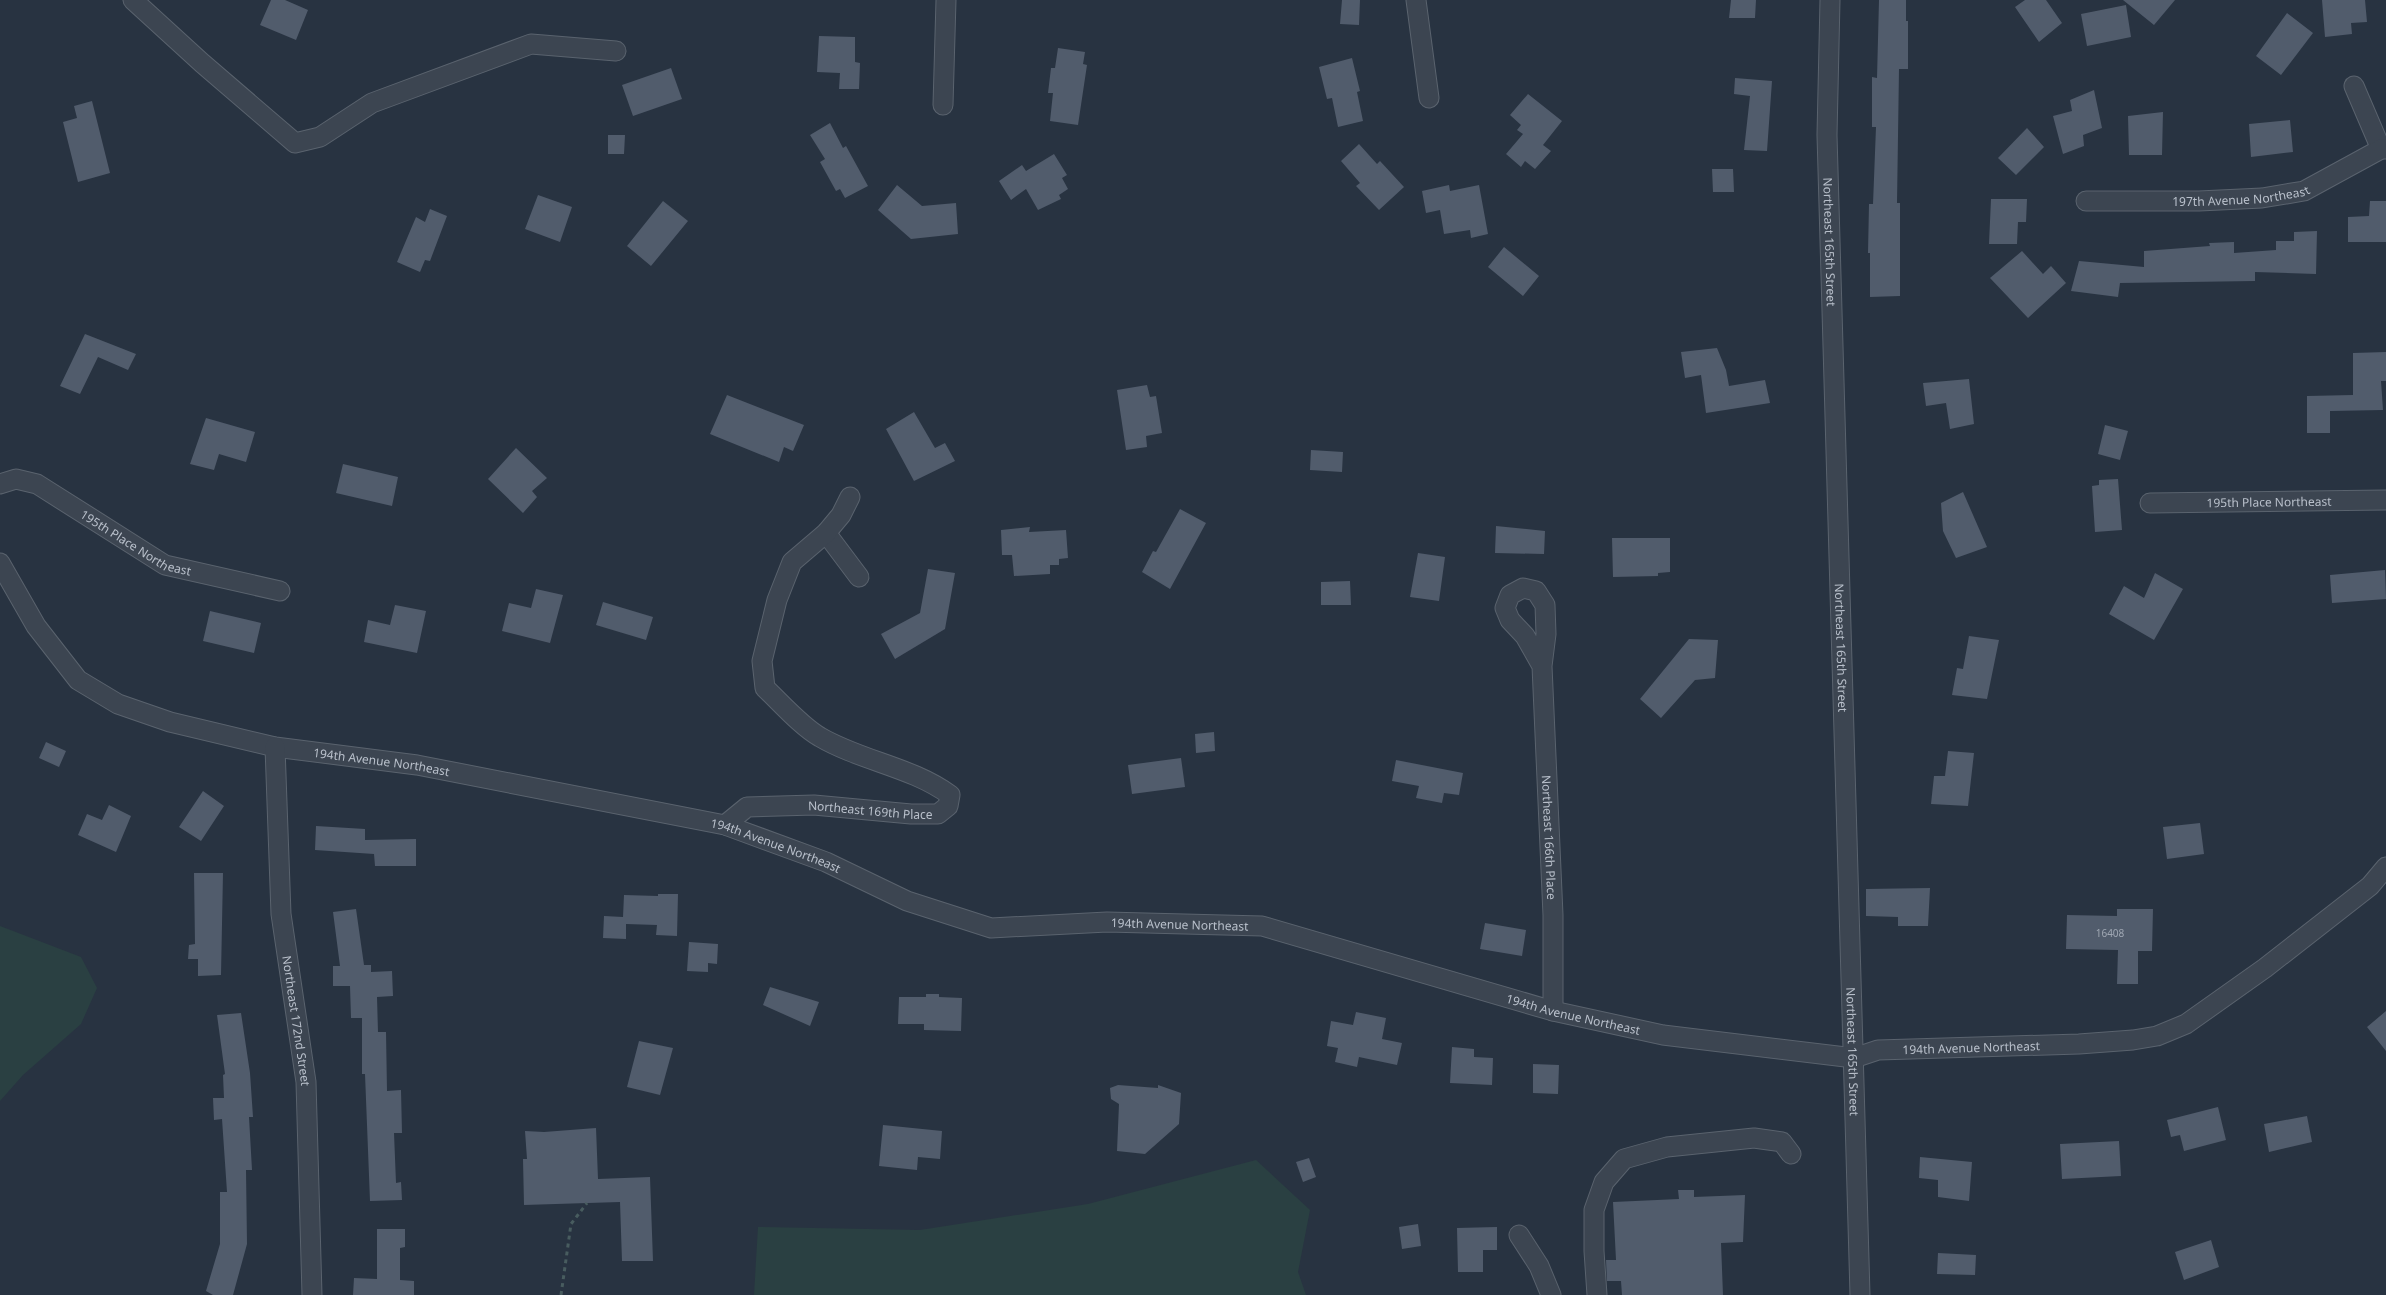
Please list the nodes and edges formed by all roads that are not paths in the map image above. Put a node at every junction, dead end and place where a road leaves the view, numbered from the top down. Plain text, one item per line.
1 (133, 0) edge
2 (946, 0) edge
3 (1416, 0) edge
4 (1830, 0) edge
5 (616, 51) dead end
6 (2354, 86) dead end
7 (1429, 98) dead end
8 (943, 105) dead end
9 (2384, 149) edge
10 (2086, 201) dead end
11 (0, 484) edge
12 (850, 497) dead end
13 (2386, 500) edge
14 (2150, 503) dead end
15 (826, 533) junction
16 (0, 563) edge
17 (859, 577) dead end
18 (280, 592) dead end
19 (1542, 666) dead end
20 (275, 747) junction
21 (725, 825) junction
22 (2386, 867) edge
23 (1553, 1010) junction
24 (1854, 1058) junction
25 (1791, 1154) dead end
26 (1519, 1235) dead end
27 (312, 1295) edge
28 (1551, 1295) edge
29 (1597, 1295) edge
30 (1860, 1295) edge

1 - 5 street
2 - 8 street
3 - 7 street
4 - 24 street, Northeast 165th Street
6 - 9 street
9 - 10 street, 197th Avenue Northeast
11 - 18 street, 195th Place Northeast
12 - 15 street, Northeast 169th Place
13 - 14 street, 195th Place Northeast
15 - 17 street
15 - 21 street, Northeast 169th Place
16 - 20 street, 194th Avenue Northeast
19 - 23 street, Northeast 166th Place
20 - 21 street, 194th Avenue Northeast
20 - 27 street, Northeast 172nd Street
21 - 23 street, 194th Avenue Northeast
22 - 24 street, 194th Avenue Northeast
23 - 24 street, 194th Avenue Northeast
24 - 30 street, Northeast 165th Street
25 - 29 street
26 - 28 street

